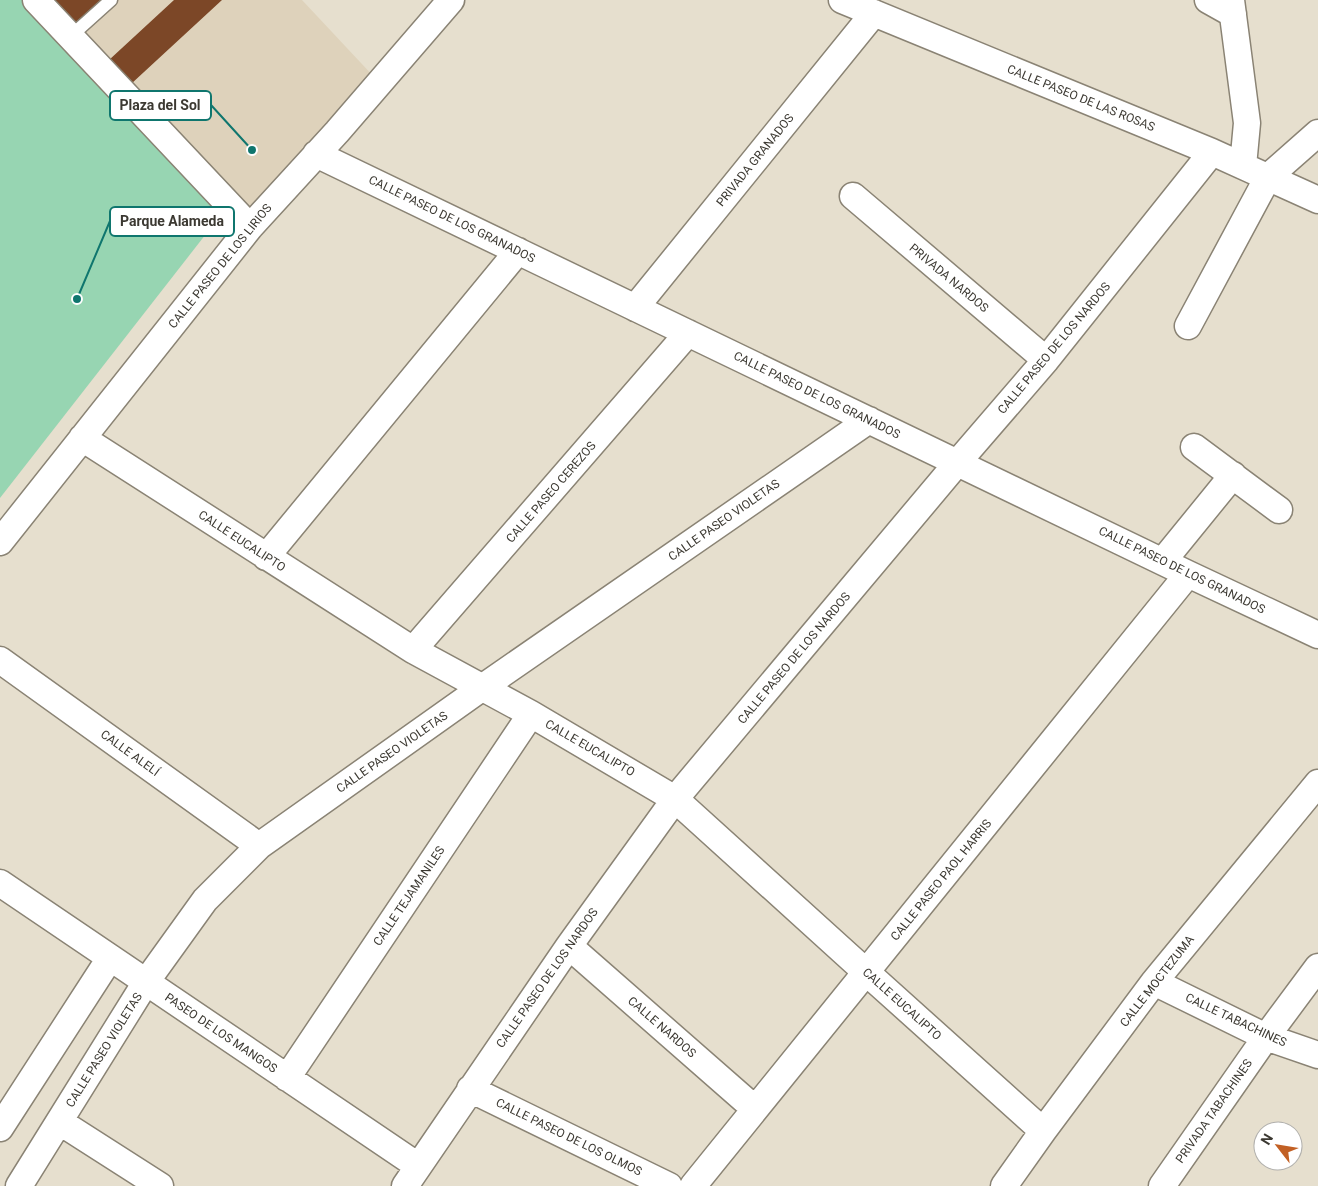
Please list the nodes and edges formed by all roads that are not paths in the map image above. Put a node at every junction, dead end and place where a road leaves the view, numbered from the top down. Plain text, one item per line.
1 (36, 0) edge
2 (111, 0) edge
3 (451, 0) edge
4 (842, 0) edge
5 (1208, 0) edge
6 (1232, 7) edge
7 (874, 13) junction
8 (71, 36) junction
9 (1318, 133) edge
10 (1212, 152) junction
11 (316, 154) junction
12 (1243, 166) junction
13 (1268, 177) junction
14 (853, 196) dead end
15 (1318, 200) edge
16 (250, 227) junction
17 (518, 251) junction
18 (635, 308) junction
19 (1188, 326) dead end
20 (688, 334) junction
21 (1046, 360) junction
22 (869, 420) junction
23 (82, 438) junction
24 (1194, 447) dead end
25 (958, 462) junction
26 (1233, 475) junction
27 (1279, 510) dead end
28 (0, 542) edge
29 (266, 556) junction
30 (1163, 561) junction
31 (1188, 574) junction
32 (1318, 635) edge
33 (414, 650) junction
34 (0, 660) edge
35 (482, 687) junction
36 (531, 714) junction
37 (1318, 783) edge
38 (676, 799) junction
39 (260, 846) junction
40 (0, 883) edge
41 (569, 946) junction
42 (110, 958) junction
43 (1318, 966) edge
44 (866, 972) junction
45 (146, 982) junction
46 (1154, 982) junction
47 (1266, 1037) junction
48 (1318, 1055) edge
49 (287, 1078) junction
50 (470, 1089) junction
51 (755, 1109) junction
52 (60, 1122) junction
53 (0, 1128) edge
54 (1043, 1131) junction
55 (411, 1176) edge
56 (19, 1186) edge
57 (160, 1186) edge
58 (669, 1186) edge
59 (693, 1186) edge
60 (1004, 1186) edge
61 (1162, 1186) edge

1 - 8 street
2 - 8 lane
3 - 11 street, CALLE PASEO DE LOS LIRIOS
4 - 7 street, CALLE PASEO DE LAS ROSAS
5 - 6 street
6 - 12 street
7 - 10 street, CALLE PASEO DE LAS ROSAS
7 - 18 street, PRIVADA GRANADOS
8 - 16 street
9 - 13 street
10 - 12 street, CALLE PASEO DE LAS ROSAS
10 - 21 street, CALLE PASEO DE LOS NARDOS
11 - 16 street, CALLE PASEO DE LOS LIRIOS
11 - 17 street, CALLE PASEO DE LOS GRANADOS
12 - 13 street, CALLE PASEO DE LAS ROSAS
13 - 15 street, CALLE PASEO DE LAS ROSAS
13 - 19 street
14 - 21 street, PRIVADA NARDOS
16 - 23 street, CALLE PASEO DE LOS LIRIOS
17 - 18 street, CALLE PASEO DE LOS GRANADOS
17 - 29 street
18 - 20 street, CALLE PASEO DE LOS GRANADOS
20 - 22 street, CALLE PASEO DE LOS GRANADOS
20 - 33 street, CALLE PASEO CEREZOS
21 - 25 street, CALLE PASEO DE LOS NARDOS
22 - 25 street, CALLE PASEO DE LOS GRANADOS
22 - 35 street, CALLE PASEO VIOLETAS
23 - 28 street, CALLE PASEO DE LOS LIRIOS
23 - 29 street, CALLE EUCALIPTO
24 - 26 street
25 - 30 street, CALLE PASEO DE LOS GRANADOS
25 - 38 street, CALLE PASEO DE LOS NARDOS
26 - 27 street
26 - 30 street
29 - 33 street, CALLE EUCALIPTO
30 - 31 street, CALLE PASEO DE LOS GRANADOS
31 - 32 street, CALLE PASEO DE LOS GRANADOS
31 - 44 street, CALLE PASEO PAOL HARRIS
33 - 35 street, CALLE EUCALIPTO
34 - 39 street, CALLE ALELÍ
35 - 36 street, CALLE EUCALIPTO
35 - 39 street, CALLE PASEO VIOLETAS
36 - 38 street, CALLE EUCALIPTO
36 - 49 street, CALLE TEJAMANILES
37 - 46 street, CALLE MOCTEZUMA
38 - 41 street, CALLE PASEO DE LOS NARDOS
38 - 44 street, CALLE EUCALIPTO
39 - 45 street, CALLE PASEO VIOLETAS
40 - 42 street, PASEO DE LOS MANGOS
41 - 50 street, CALLE PASEO DE LOS NARDOS
41 - 51 street, CALLE NARDOS
42 - 45 street, PASEO DE LOS MANGOS
42 - 53 street
43 - 47 street, PRIVADA TABACHINES
44 - 51 street, CALLE PASEO PAOL HARRIS
44 - 54 street, CALLE EUCALIPTO
45 - 49 street, PASEO DE LOS MANGOS
45 - 52 street, CALLE PASEO VIOLETAS
46 - 47 street, CALLE TABACHINES
46 - 54 street, CALLE MOCTEZUMA
47 - 48 street, CALLE TABACHINES
47 - 61 street, PRIVADA TABACHINES
49 - 55 street, PASEO DE LOS MANGOS
50 - 55 street, CALLE PASEO DE LOS NARDOS
50 - 58 street, CALLE PASEO DE LOS OLMOS
51 - 59 street, CALLE PASEO PAOL HARRIS
52 - 56 street, CALLE PASEO VIOLETAS
52 - 57 street
54 - 60 street, CALLE MOCTEZUMA

